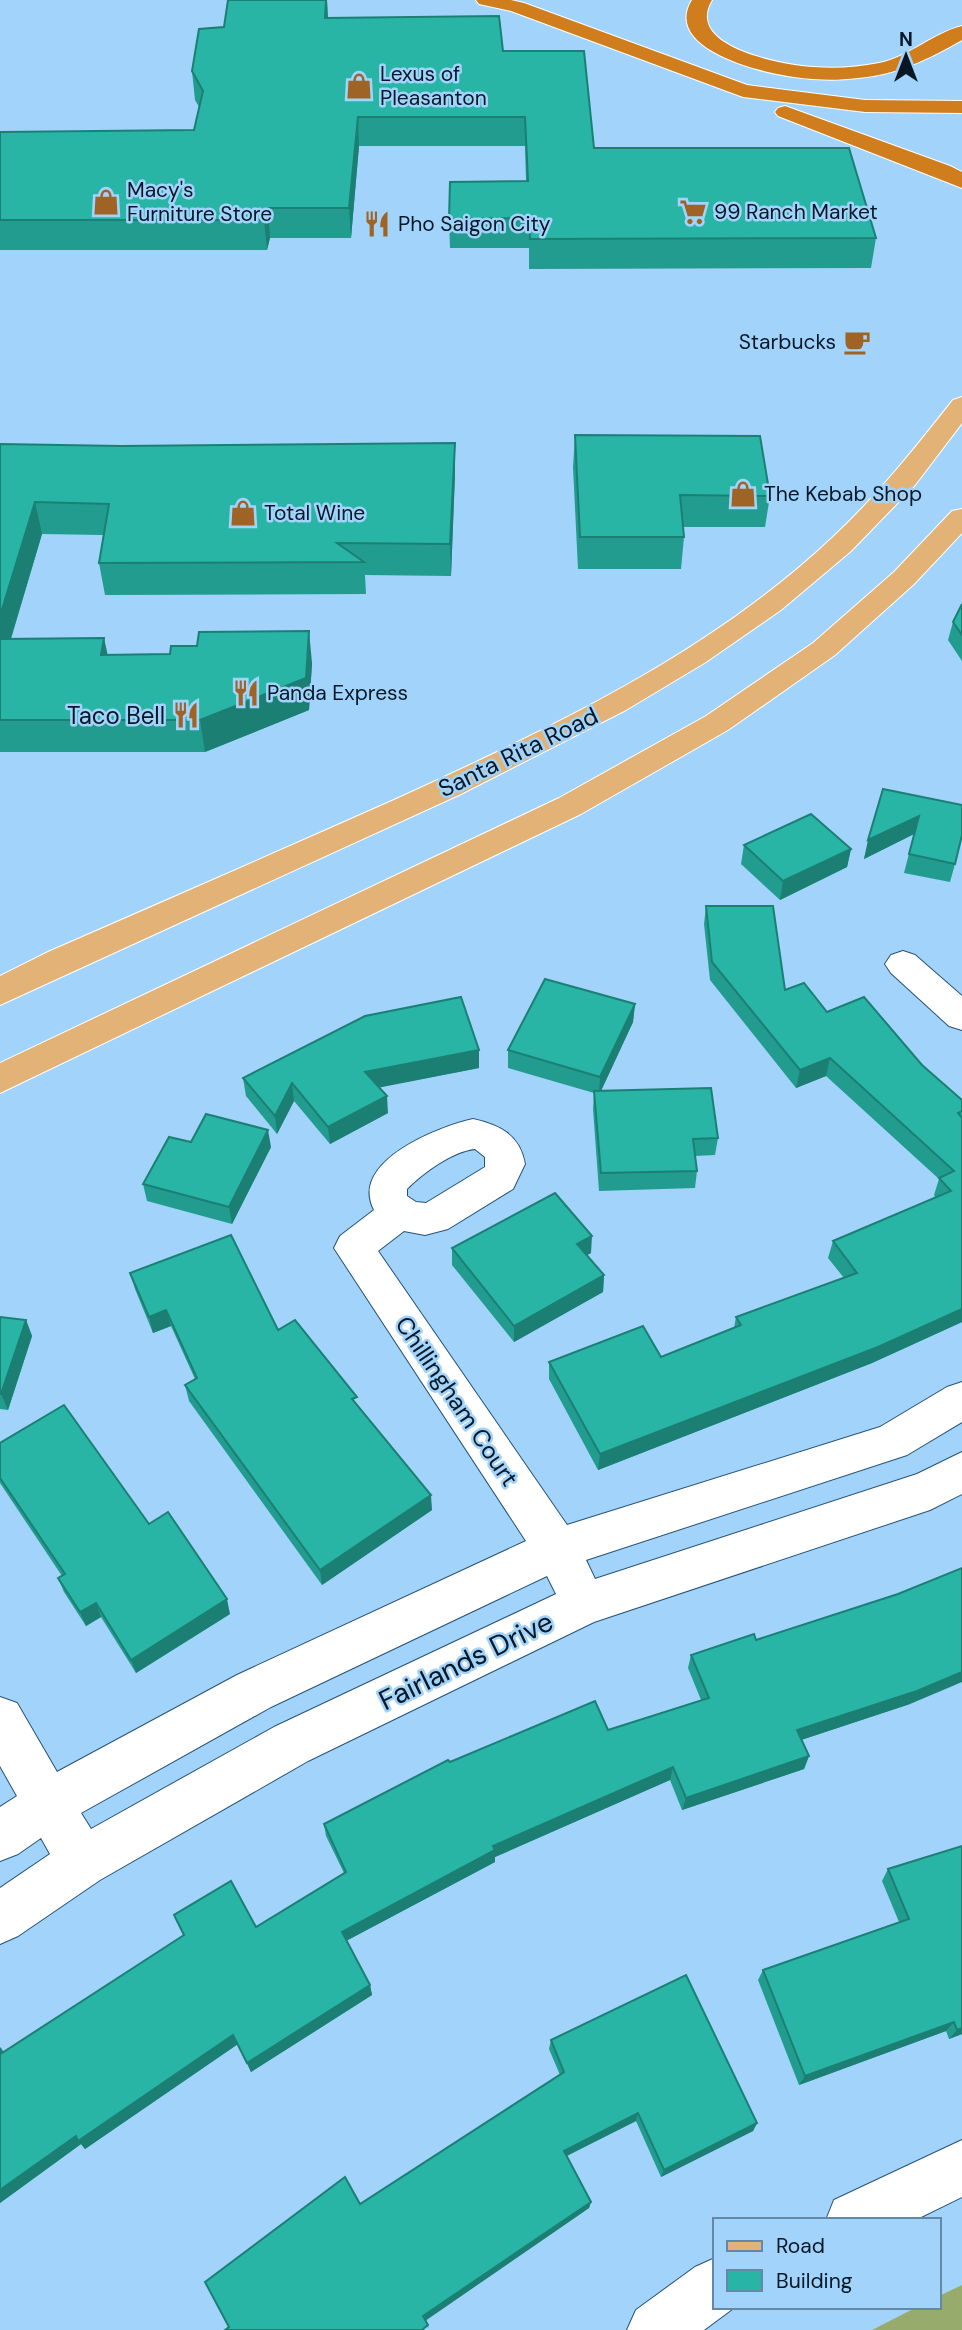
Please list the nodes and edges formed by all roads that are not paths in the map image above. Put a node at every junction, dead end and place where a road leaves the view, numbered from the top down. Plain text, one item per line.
1 (486, 0) edge
2 (702, 0) edge
3 (962, 32) edge
4 (743, 91) junction
5 (962, 107) edge
6 (962, 181) edge
7 (962, 405) edge
8 (962, 517) edge
9 (903, 964) dead end
10 (0, 992) edge
11 (962, 1017) edge
12 (0, 1079) edge
13 (399, 1213) dead end
14 (962, 1400) edge
15 (962, 1471) edge
16 (557, 1549) junction
17 (584, 1604) junction
18 (0, 1720) edge
19 (48, 1804) junction
20 (0, 1836) edge
21 (82, 1862) junction
22 (0, 1918) edge
23 (962, 2168) edge
24 (858, 2218) edge
25 (713, 2288) edge
26 (656, 2330) edge

1 - 4 highway
2 - 3 highway
4 - 5 highway
4 - 6 highway
7 - 10 main road, Santa Rita Road
8 - 12 main road
9 - 11 street
13 - 16 street, Chillingham Court
14 - 16 street
15 - 17 street, Fairlands Drive
16 - 17 street, Chillingham Court
16 - 19 street
17 - 21 street, Fairlands Drive
18 - 19 street
19 - 20 street
19 - 21 street
21 - 22 street, Fairlands Drive
23 - 24 street
25 - 26 street

